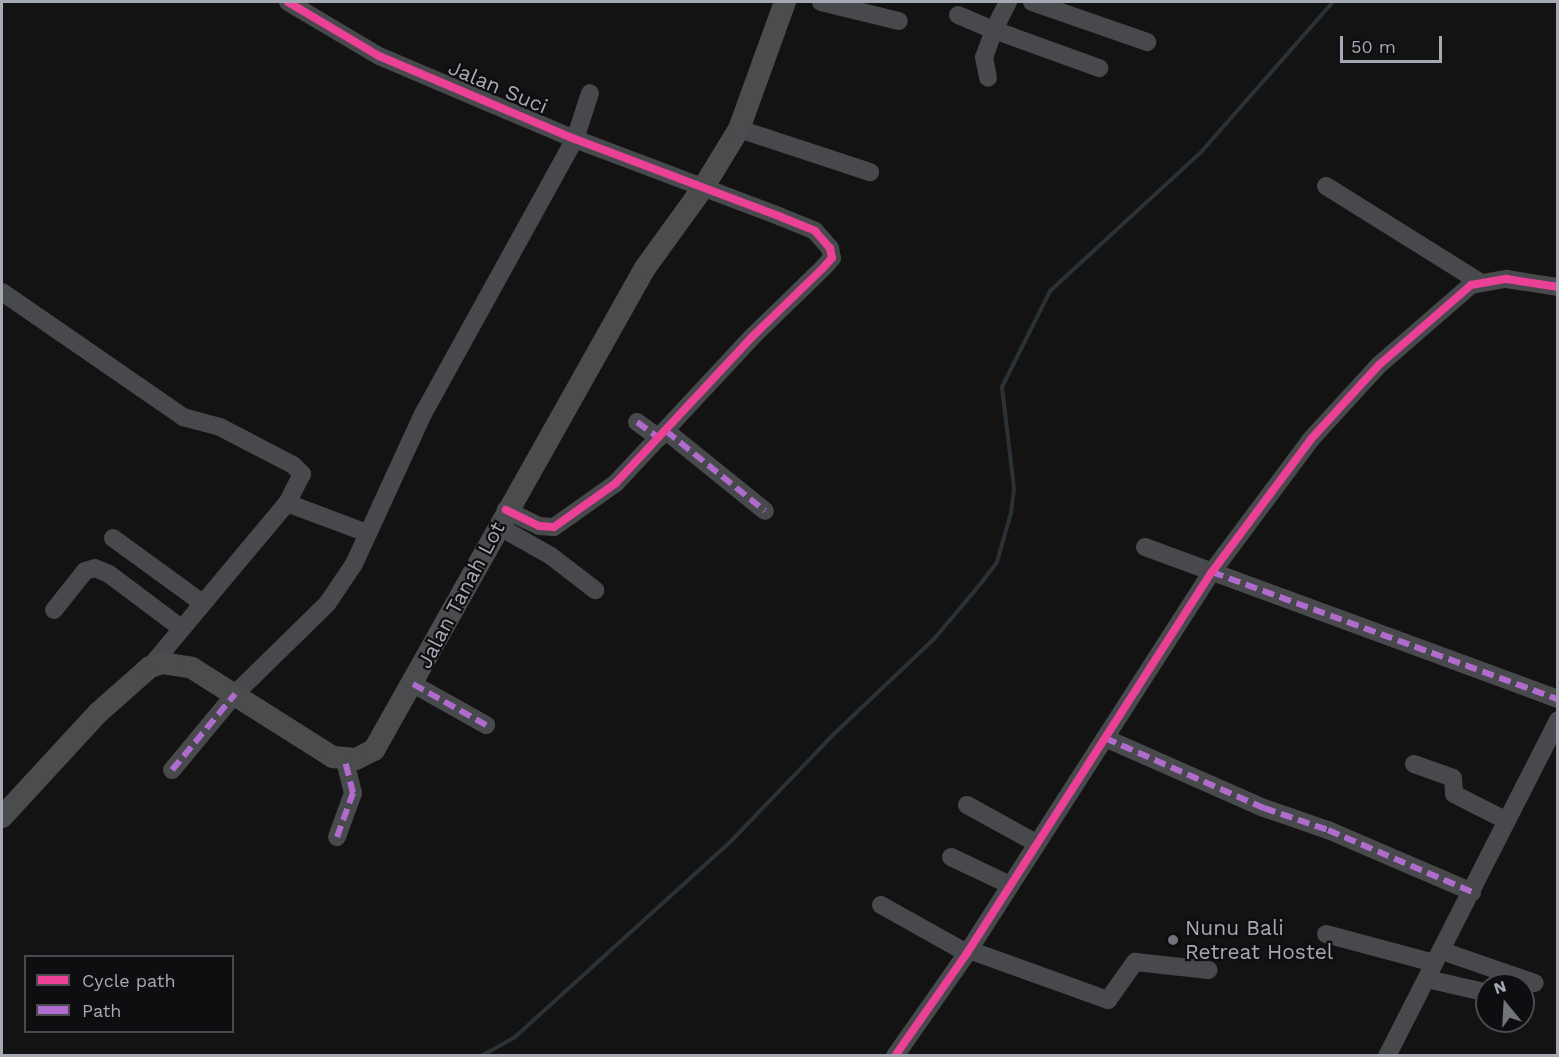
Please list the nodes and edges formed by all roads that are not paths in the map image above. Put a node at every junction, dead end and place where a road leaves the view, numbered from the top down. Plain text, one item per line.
1 (288, 2) edge
2 (785, 2) edge
3 (821, 2) edge
4 (1008, 2) edge
5 (1032, 2) edge
6 (958, 15) dead end
7 (899, 21) dead end
8 (994, 30) junction
9 (1147, 42) dead end
10 (1099, 68) dead end
11 (988, 78) dead end
12 (590, 93) dead end
13 (739, 129) junction
14 (575, 139) junction
15 (870, 172) dead end
16 (1326, 186) dead end
17 (703, 188) junction
18 (1478, 281) junction
19 (1557, 287) edge
20 (2, 292) edge
21 (637, 422) dead end
22 (662, 434) junction
23 (287, 503) junction
24 (765, 511) dead end
25 (502, 518) junction
26 (367, 533) junction
27 (113, 538) dead end
28 (1145, 547) dead end
29 (1218, 575) junction
30 (595, 590) dead end
31 (201, 603) junction
32 (54, 610) dead end
33 (181, 628) junction
34 (150, 668) junction
35 (413, 684) junction
36 (235, 694) junction
37 (1557, 699) edge
38 (1557, 720) edge
39 (486, 726) dead end
40 (1107, 739) junction
41 (345, 760) junction
42 (1414, 764) dead end
43 (172, 770) dead end
44 (967, 805) dead end
45 (4, 809) edge
46 (1507, 821) junction
47 (336, 837) dead end
48 (1036, 843) junction
49 (951, 856) dead end
50 (1010, 885) junction
51 (1472, 892) junction
52 (881, 904) dead end
53 (1326, 934) dead end
54 (968, 952) junction
55 (1434, 964) junction
56 (1209, 970) dead end
57 (1536, 983) dead end
58 (1475, 988) edge
59 (896, 1056) edge
60 (1387, 1056) edge

1 - 14 street, Jalan Suci
2 - 13 main road, Jalan Tanah Lot
3 - 7 street
4 - 8 street
5 - 9 street
6 - 8 street
8 - 10 street
8 - 11 street
12 - 14 street
13 - 15 street
13 - 17 main road, Jalan Tanah Lot
14 - 17 street, Jalan Suci
14 - 26 street
16 - 18 street
17 - 22 street, Jalan Suci
17 - 25 main road, Jalan Tanah Lot
18 - 19 street
18 - 29 street
20 - 23 street
21 - 22 street
22 - 24 street
22 - 25 street
23 - 26 street
23 - 31 street
25 - 30 street
25 - 35 main road, Jalan Tanah Lot
26 - 36 street
27 - 31 street
28 - 29 street
29 - 37 street
29 - 40 street
31 - 33 street
32 - 33 street
33 - 34 street
34 - 36 main road
34 - 45 main road
35 - 39 street
35 - 41 main road, Jalan Tanah Lot
36 - 41 main road
36 - 43 street
38 - 46 street
40 - 48 street
40 - 51 street
41 - 47 street
42 - 46 street
44 - 48 street
46 - 51 street
48 - 50 street
49 - 50 street
50 - 54 street
51 - 55 street
52 - 54 street
53 - 55 street
54 - 56 street
54 - 59 street
55 - 57 street
55 - 58 street
55 - 60 street

